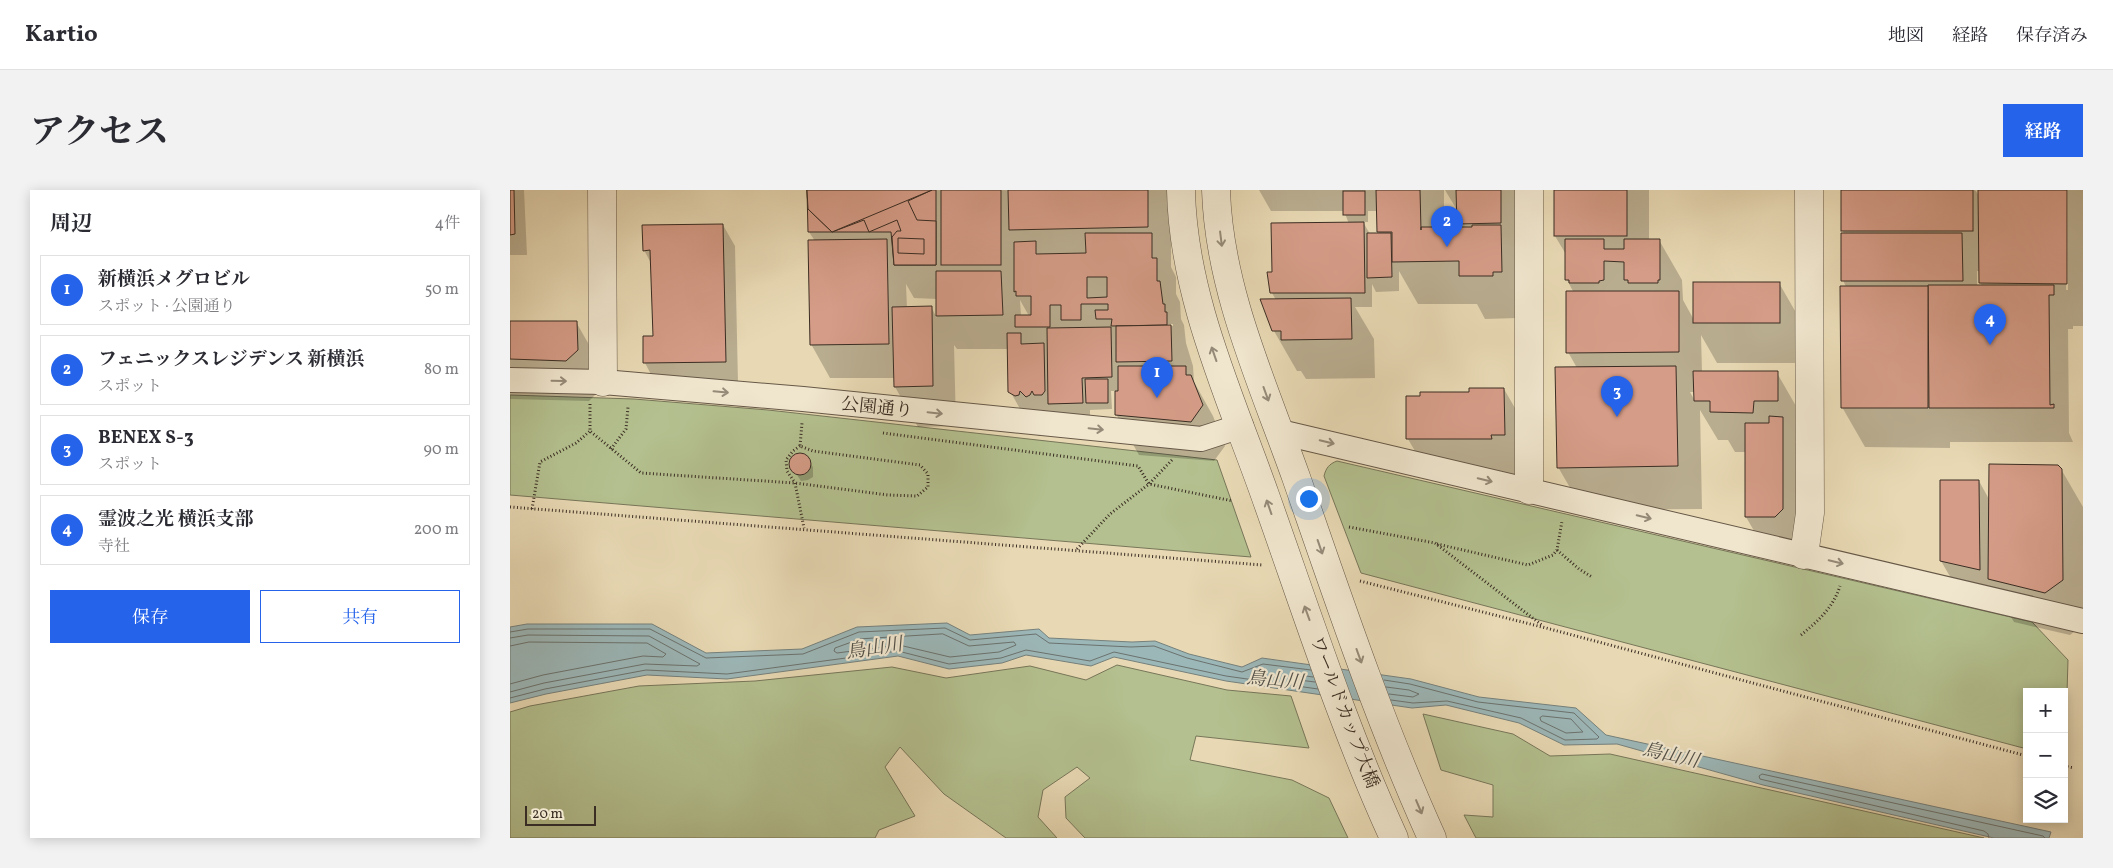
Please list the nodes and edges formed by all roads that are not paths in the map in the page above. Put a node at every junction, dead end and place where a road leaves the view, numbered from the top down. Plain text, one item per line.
1 (602, 190) edge
2 (1181, 190) edge
3 (1216, 190) edge
4 (1529, 190) edge
5 (1809, 190) edge
6 (510, 380) edge
7 (597, 390) junction
8 (1241, 426) junction
9 (1280, 432) junction
10 (1529, 490) junction
11 (1804, 554) junction
12 (2083, 621) edge
13 (1394, 838) edge
14 (1432, 838) edge

1 - 7 street
8 -> 2 street, ワールドカップ大橋
3 -> 9 street, ワールドカップ大橋
4 - 10 street
5 - 11 street
6 -> 7 street, 公園通り
7 -> 8 street, 公園通り
13 -> 8 street, ワールドカップ大橋
9 -> 10 street
9 -> 14 street, ワールドカップ大橋
10 -> 11 street
11 -> 12 street

